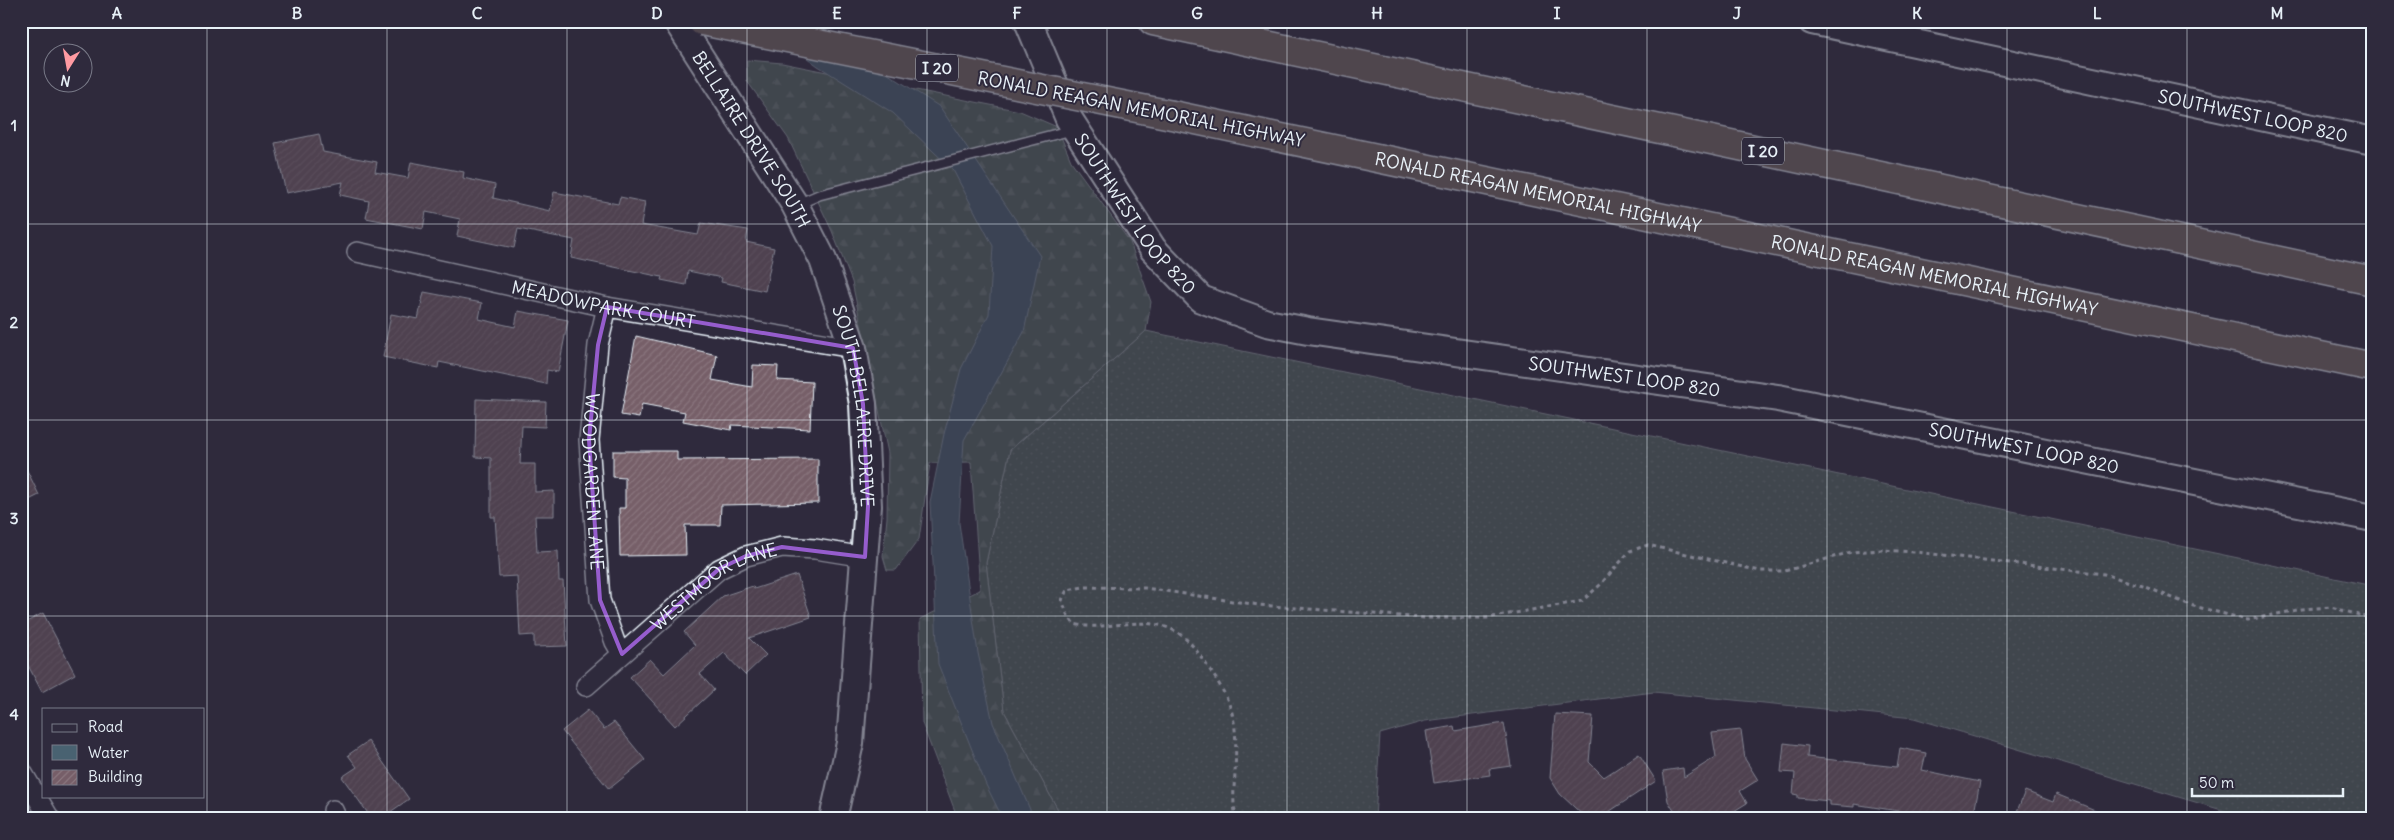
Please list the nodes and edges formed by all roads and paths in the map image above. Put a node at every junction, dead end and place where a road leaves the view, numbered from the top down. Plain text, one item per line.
1 (677, 21) edge
2 (702, 21) edge
3 (1028, 21) edge
4 (1152, 21) edge
5 (1812, 21) edge
6 (1075, 129) junction
7 (2373, 140) edge
8 (795, 205) junction
9 (357, 252) dead end
10 (823, 260) joint
11 (2373, 281) edge
12 (607, 307) junction
13 (853, 348) junction
14 (2373, 367) edge
15 (2373, 518) edge
16 (864, 557) junction
17 (2373, 619) edge
18 (622, 654) junction
19 (586, 686) dead end
20 (21, 770) edge
21 (50, 819) edge
22 (833, 819) edge
23 (1237, 819) edge

1 - 8 street, BELLAIRE DRIVE SOUTH
2 - 14 highway, RONALD REAGAN MEMORIAL HIGHWAY / I 20, bridge
3 - 6 street, SOUTHWEST LOOP 820
4 - 11 highway, I 20
5 - 7 street, SOUTHWEST LOOP 820
6 - 8 lane
6 - 15 street, SOUTHWEST LOOP 820
8 - 10 street, BELLAIRE DRIVE SOUTH
9 - 12 street, MEADOWPARK COURT
10 - 13 street, SOUTH BELLAIRE DRIVE
12 - 13 street, MEADOWPARK COURT
12 - 18 street, WOODGARDEN LANE
13 - 16 street, SOUTH BELLAIRE DRIVE
16 - 18 street, WESTMOOR LANE
16 - 22 street
17 - 23 path
18 - 19 street, WESTMOOR LANE
20 - 21 street

